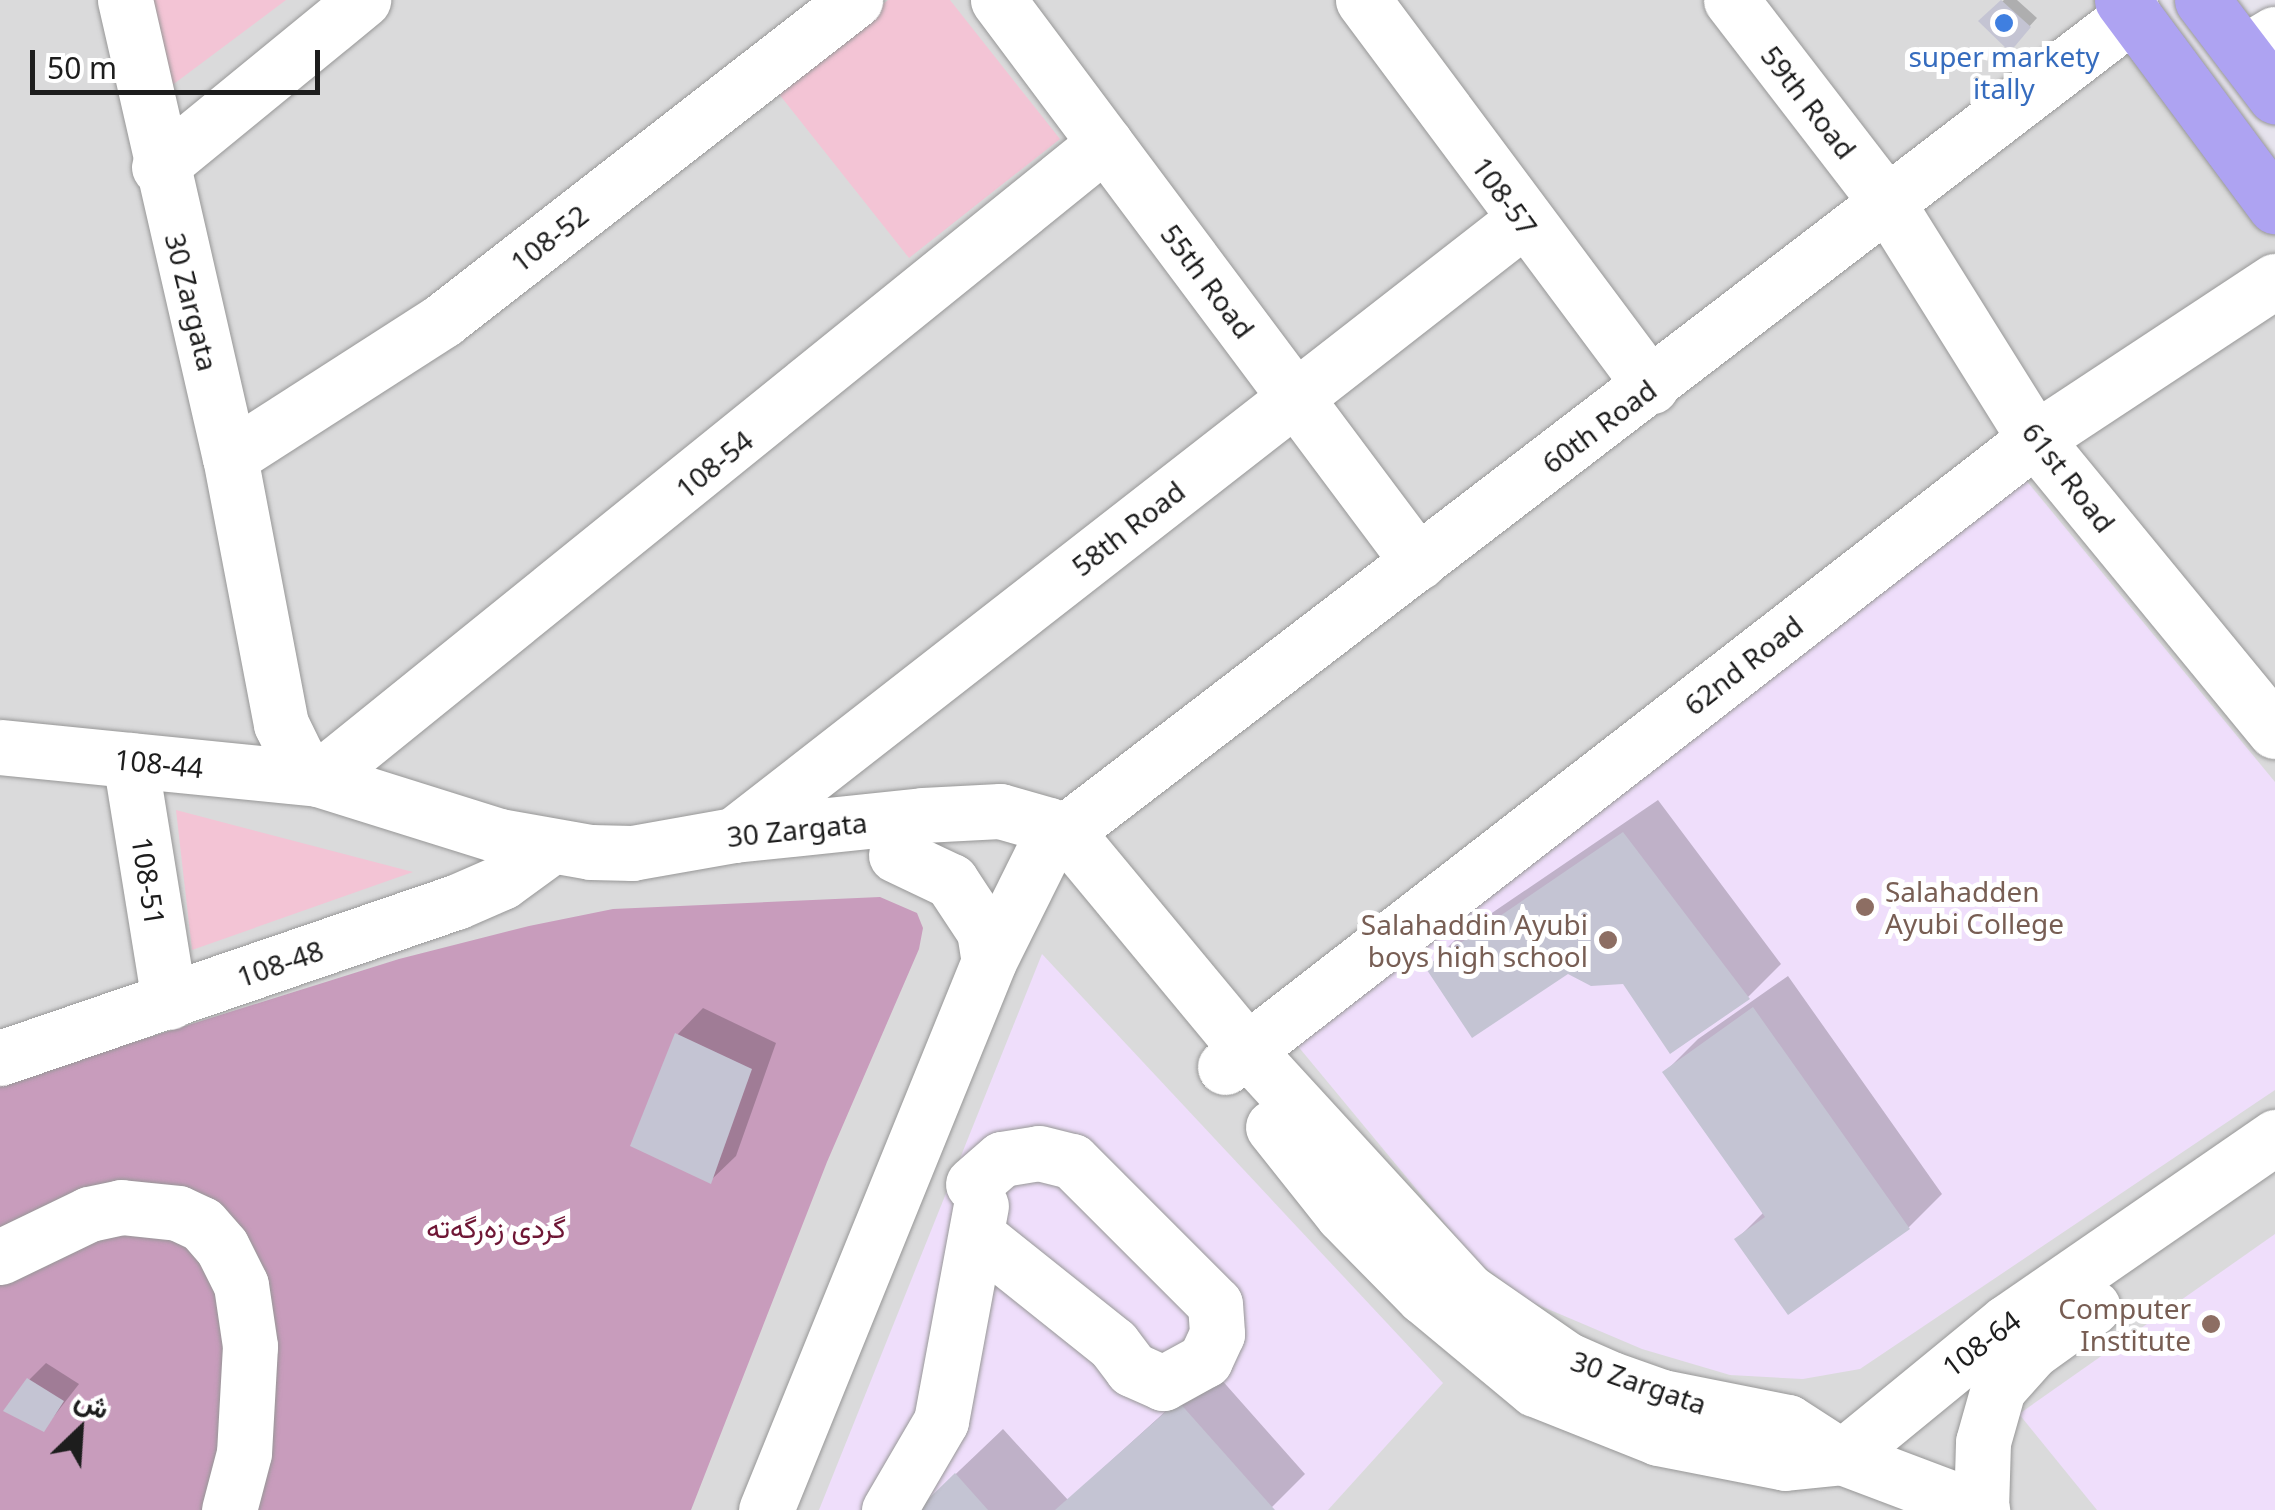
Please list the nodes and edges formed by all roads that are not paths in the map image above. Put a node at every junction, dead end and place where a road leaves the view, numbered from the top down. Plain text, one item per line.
1 (125, 0) edge
2 (364, 0) edge
3 (855, 0) edge
4 (998, 0) edge
5 (1364, 0) edge
6 (1730, 0) edge
7 (2202, 0) edge
8 (2127, 7) edge
9 (2264, 61) edge
10 (1105, 143) junction
11 (159, 168) junction
12 (1888, 204) junction
13 (2275, 206) edge
14 (1522, 221) junction
15 (2275, 282) edge
16 (1651, 387) junction
17 (1295, 398) junction
18 (2035, 439) junction
19 (230, 456) junction
20 (1418, 562) junction
21 (2275, 732) edge
22 (0, 747) edge
23 (130, 760) junction
24 (318, 780) junction
25 (734, 835) junction
26 (550, 847) junction
27 (632, 854) junction
28 (896, 855) junction
29 (1051, 858) junction
30 (989, 961) junction
31 (169, 1002) junction
32 (0, 1058) edge
33 (1236, 1058) junction
34 (2275, 1137) edge
35 (2275, 1178) edge
36 (964, 1194) junction
37 (2138, 1253) junction
38 (0, 1257) edge
39 (2019, 1336) junction
40 (1842, 1456) junction
41 (229, 1510) edge
42 (766, 1510) edge
43 (796, 1510) edge
44 (889, 1510) edge
45 (1982, 1510) edge

1 - 11 street, 30 Zargata
2 - 11 street
3 - 19 street, 108-52
4 - 10 street, 55th Road
5 - 14 street, 108-57
6 - 12 street, 59th Road
7 - 9 main road
8 - 12 street, 60th Road
8 - 13 main road
10 - 17 street, 55th Road
10 - 24 street, 108-54
11 - 19 street, 30 Zargata
12 - 16 street, 60th Road
12 - 18 street, 61st Road
14 - 16 street, 108-57
14 - 17 street, 58th Road
15 - 18 street, 62nd Road
16 - 20 street, 60th Road
17 - 20 street, 55th Road
17 - 25 street, 58th Road
18 - 21 street, 61st Road
18 - 33 street, 62nd Road
19 - 24 street, 30 Zargata
20 - 29 street, 60th Road
22 - 23 street, 108-44
23 - 24 street, 108-44
23 - 31 street, 108-51
24 - 26 street, 30 Zargata
25 - 27 street, 30 Zargata
25 - 29 street, 30 Zargata
26 - 27 street, 30 Zargata
26 - 31 street, 108-48
27 - 28 street
28 - 29 street
28 - 30 street
29 - 30 street
29 - 33 street
29 - 36 street
30 - 42 street
31 - 32 street, 108-48
33 - 40 street
34 - 37 street, 108-64
35 - 37 street, 108-64
36 - 43 street
36 - 44 street
37 - 39 street, 108-64
38 - 41 street
39 - 40 street, 108-64
39 - 45 street, 108-64
40 - 45 street

